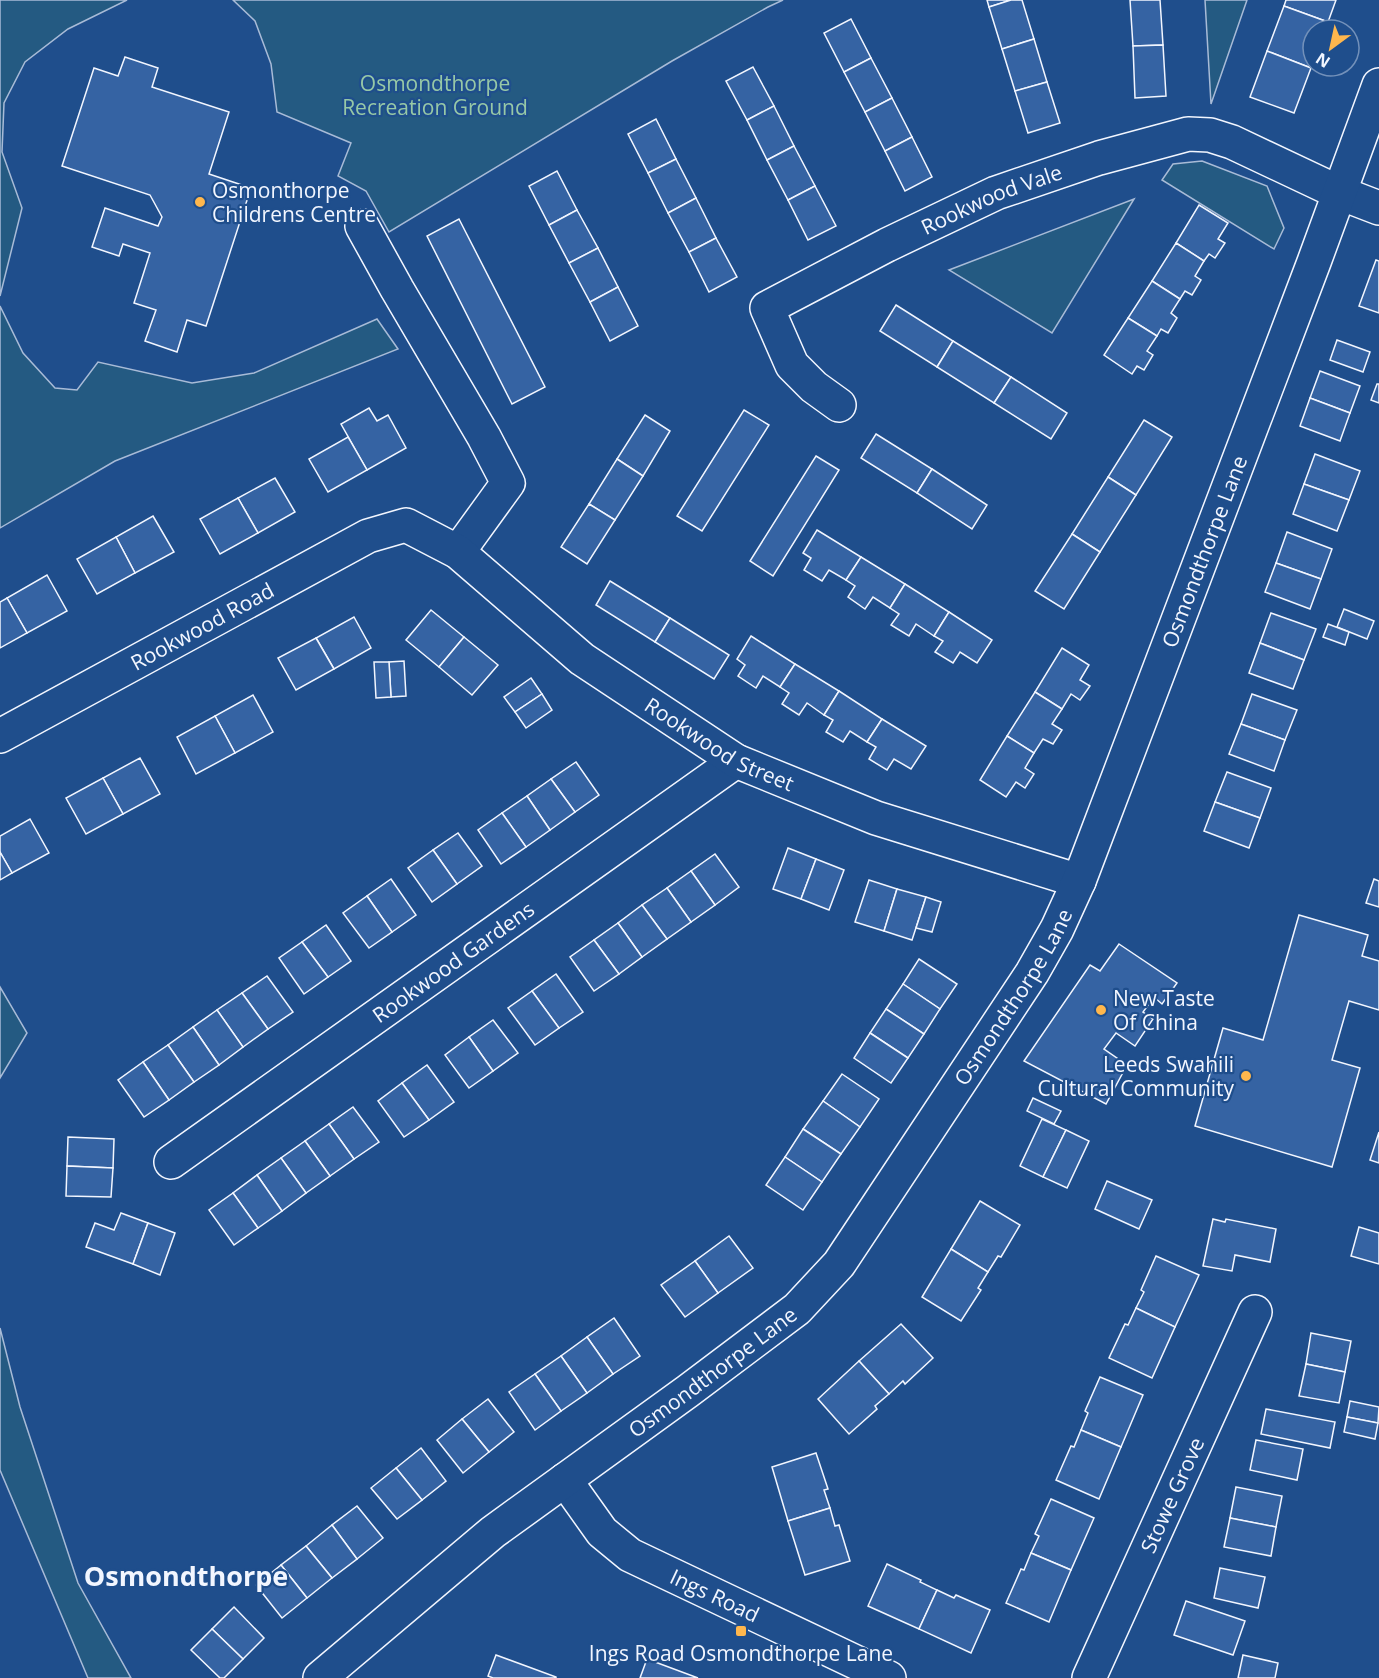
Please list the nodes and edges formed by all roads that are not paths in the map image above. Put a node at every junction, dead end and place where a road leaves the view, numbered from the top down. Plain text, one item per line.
1 (1379, 85) edge
2 (1340, 193) junction
3 (1379, 208) edge
4 (363, 226) dead end
5 (839, 405) dead end
6 (406, 525) joint
7 (458, 552) junction
8 (0, 736) edge
9 (736, 761) junction
10 (1079, 881) junction
11 (171, 1162) dead end
12 (1256, 1311) dead end
13 (566, 1480) junction
14 (320, 1678) edge
15 (889, 1678) edge
16 (1089, 1678) edge

1 - 2 street, Osmondthorpe Lane
2 - 3 street
2 - 5 street, Rookwood Vale
2 - 10 street, Osmondthorpe Lane
4 - 7 street
6 - 7 street, Rookwood Street
6 - 8 street, Rookwood Road
7 - 9 street, Rookwood Street
9 - 10 street, Rookwood Street
9 - 11 street, Rookwood Gardens
10 - 13 street, Osmondthorpe Lane
12 - 16 street, Stowe Grove
13 - 14 street, Osmondthorpe Lane
13 - 15 street, Ings Road

